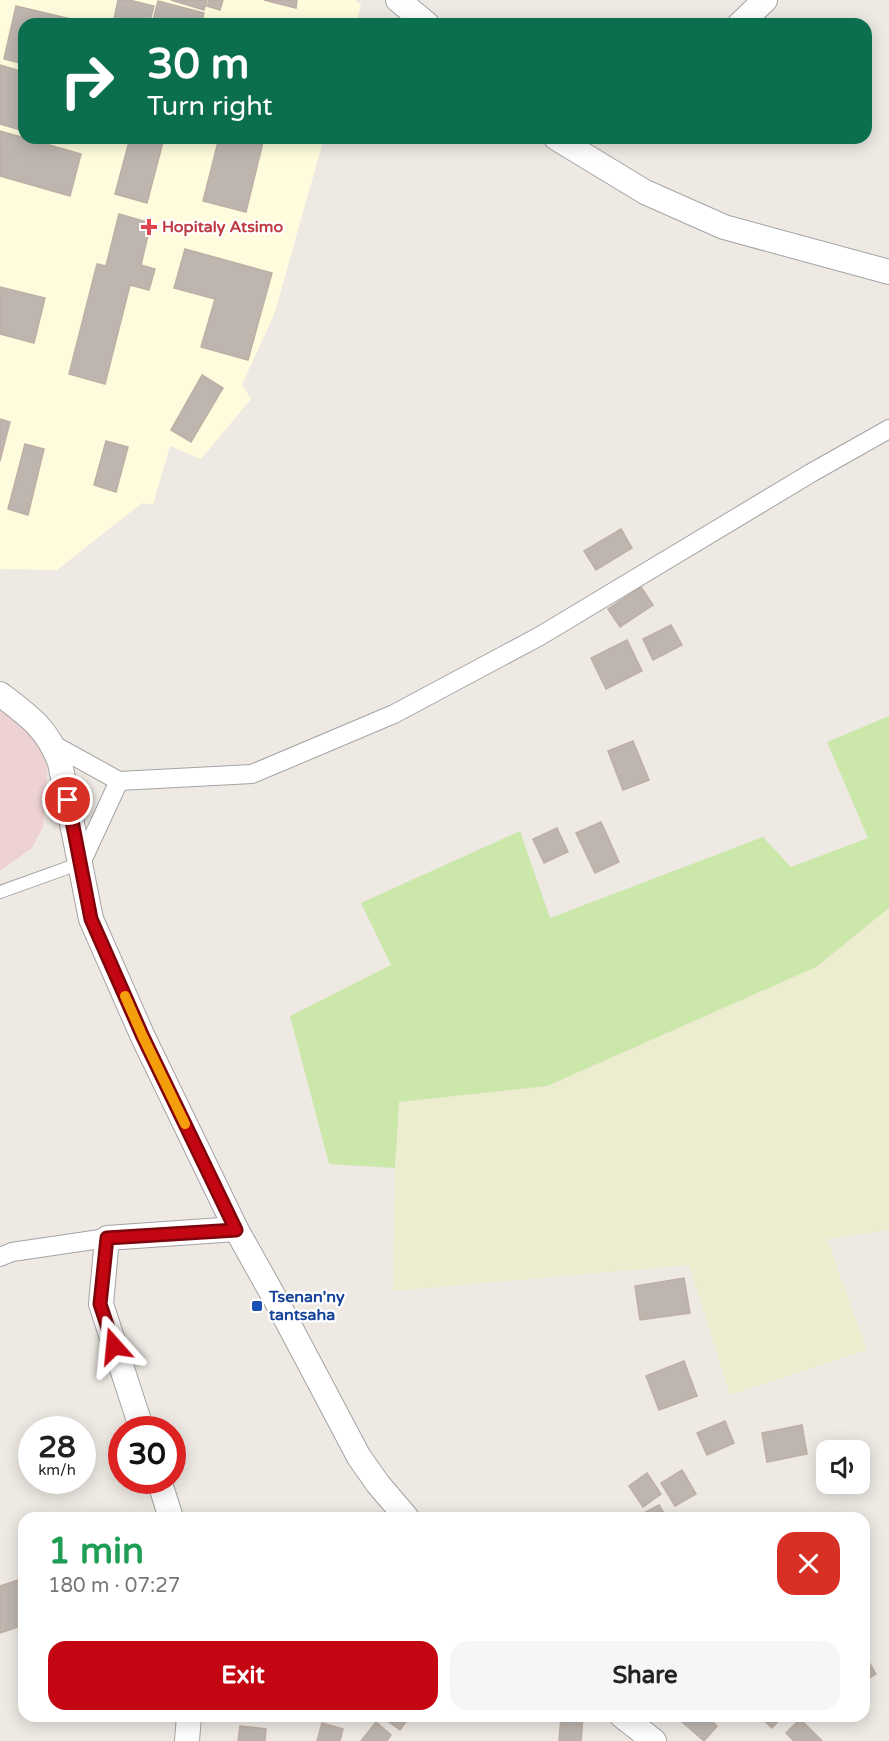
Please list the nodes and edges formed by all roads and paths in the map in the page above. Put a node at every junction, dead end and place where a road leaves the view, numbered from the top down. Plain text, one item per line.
1 (398, 0) edge
2 (765, 0) edge
3 (420, 18) edge
4 (746, 18) edge
5 (566, 144) edge
6 (889, 272) edge
7 (889, 429) edge
8 (0, 694) edge
9 (54, 746) junction
10 (119, 781) junction
11 (81, 863) junction
12 (0, 892) edge
13 (236, 1230) junction
14 (107, 1238) junction
15 (0, 1257) edge
16 (137, 1416) edge
17 (163, 1494) edge
18 (169, 1512) edge
19 (402, 1512) edge
20 (189, 1722) edge
21 (630, 1722) edge
22 (187, 1741) edge
23 (654, 1741) edge

1 - 3 street
2 - 4 street
5 - 6 street
7 - 10 street
8 - 9 street
9 - 10 street
9 - 11 street
10 - 11 street
11 - 12 lane
11 - 13 street
13 - 14 street
13 - 19 street
14 - 15 street
14 - 16 street
17 - 18 street
20 - 22 street
21 - 23 street

